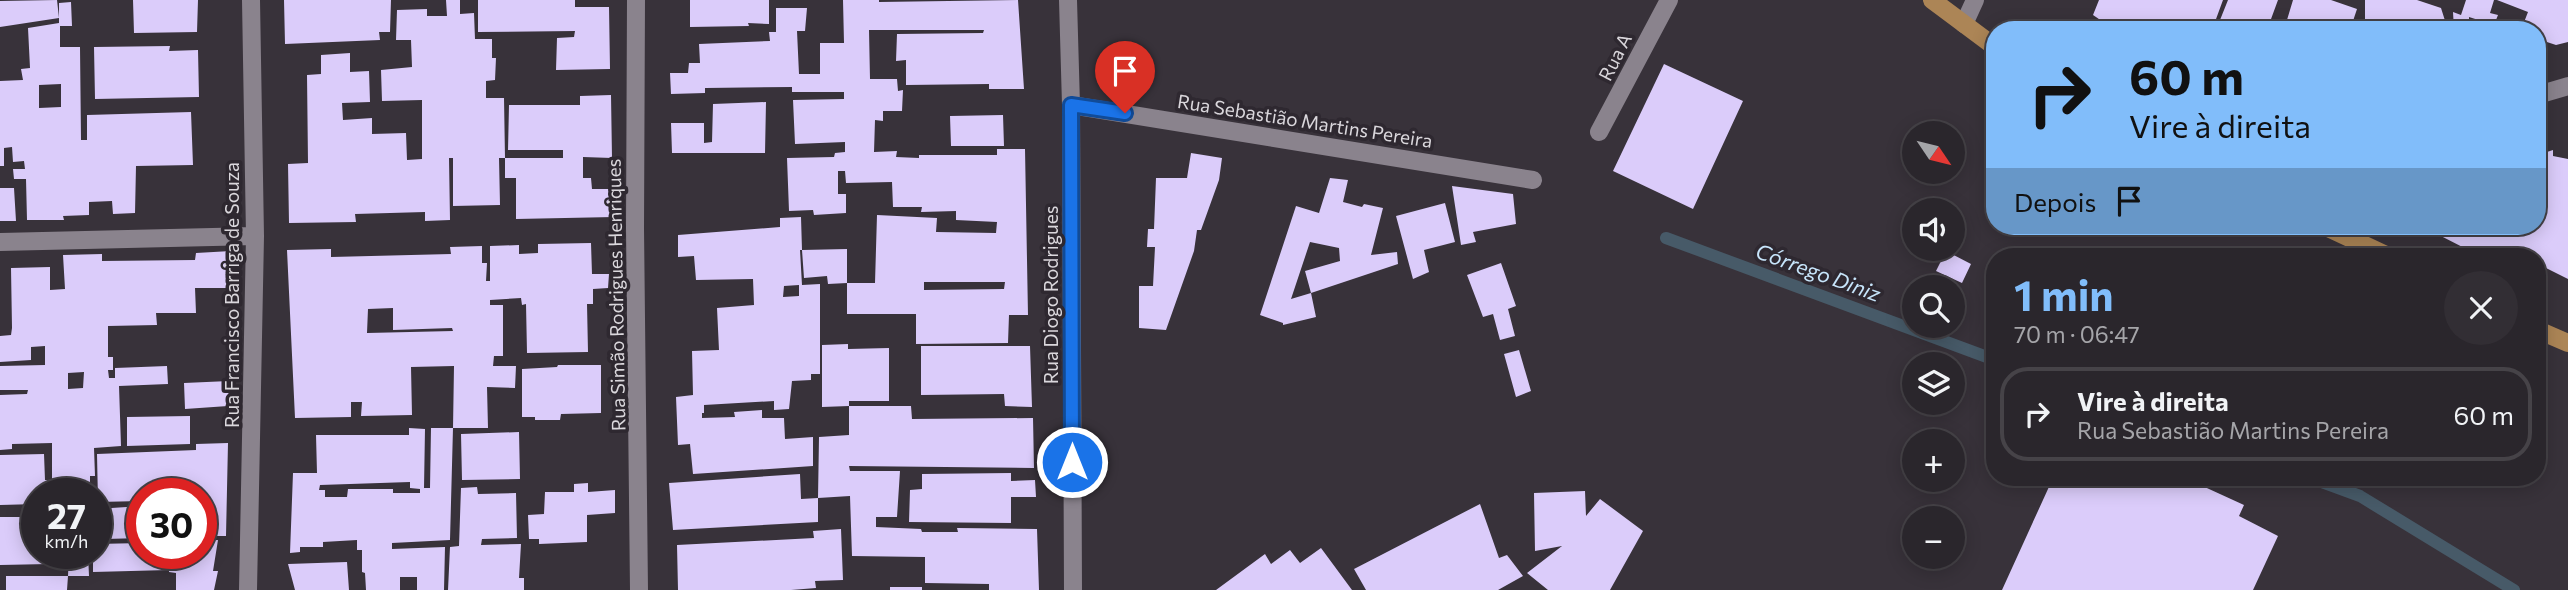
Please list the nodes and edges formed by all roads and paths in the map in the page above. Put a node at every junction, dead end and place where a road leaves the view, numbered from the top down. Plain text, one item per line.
1 (251, 0) edge
2 (636, 0) edge
3 (1068, 0) edge
4 (1669, 0) edge
5 (1932, 0) edge
6 (1975, 0) edge
7 (1964, 24) junction
8 (1986, 40) edge
9 (2568, 86) edge
10 (2546, 93) edge
11 (1071, 105) junction
12 (1599, 132) dead end
13 (1533, 180) dead end
14 (2343, 235) edge
15 (255, 236) junction
16 (0, 242) edge
17 (2371, 248) edge
18 (2546, 333) edge
19 (2568, 343) edge
20 (248, 590) edge
21 (639, 590) edge
22 (1073, 590) edge

1 - 15 street, Rua Francisco Barriga de Souza
2 - 21 street, Rua Simão Rodrigues Henriques
3 - 11 street, Rua Diogo Rodrigues
4 - 12 street, Rua A
5 - 7 main road
6 - 7 street
7 - 8 main road
9 - 10 street
11 - 13 street, Rua Sebastião Martins Pereira
11 - 22 street, Rua Diogo Rodrigues
14 - 17 main road
15 - 16 street
15 - 20 street, Rua Francisco Barriga de Souza
18 - 19 main road

